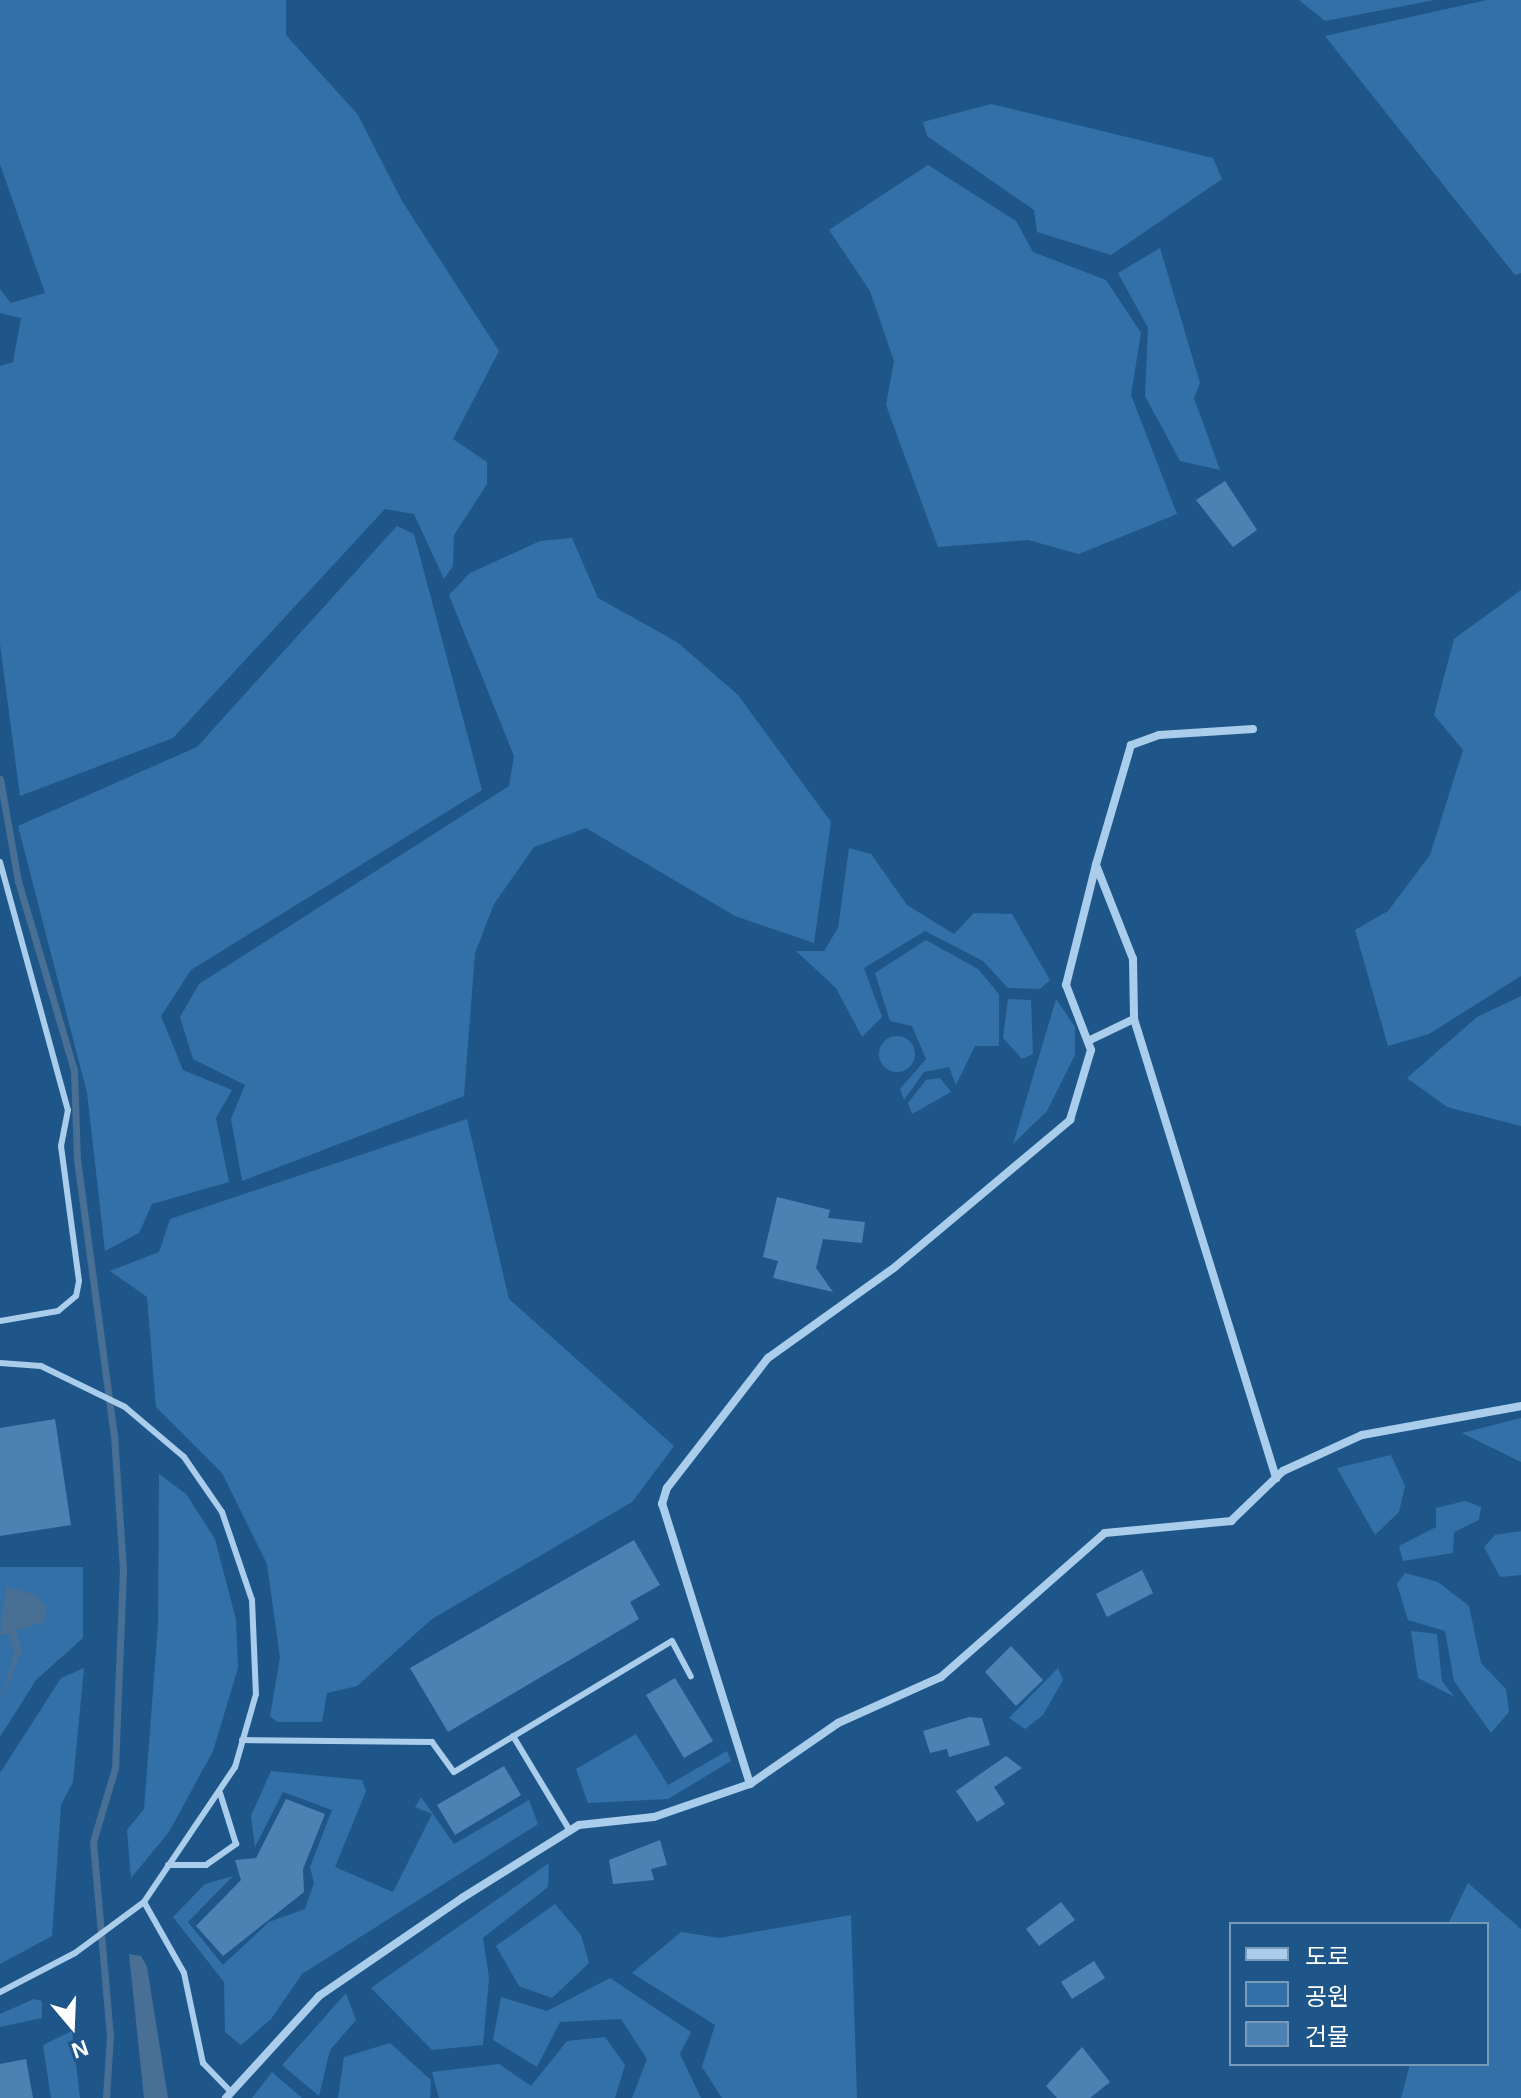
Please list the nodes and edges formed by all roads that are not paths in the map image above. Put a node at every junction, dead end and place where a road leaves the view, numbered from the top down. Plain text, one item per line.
1 (1253, 729) dead end
2 (0, 862) edge
3 (1096, 865) junction
4 (1134, 1019) junction
5 (1088, 1041) junction
6 (0, 1321) edge
7 (0, 1363) edge
8 (1521, 1406) edge
9 (1276, 1479) junction
10 (691, 1676) dead end
11 (513, 1736) junction
12 (242, 1740) junction
13 (750, 1784) junction
14 (220, 1793) junction
15 (570, 1831) junction
16 (168, 1865) junction
17 (144, 1902) junction
18 (0, 1992) edge
19 (228, 2095) edge

1 - 3 street
2 - 6 lane
3 - 4 street
3 - 5 street
4 - 5 street
4 - 9 street
5 - 13 street
7 - 12 lane
8 - 9 street
9 - 13 street
10 - 11 lane
11 - 12 lane
11 - 15 lane
12 - 14 lane
13 - 15 street
14 - 16 lane
14 - 16 lane
15 - 19 street
16 - 17 lane
17 - 18 lane
17 - 19 lane

